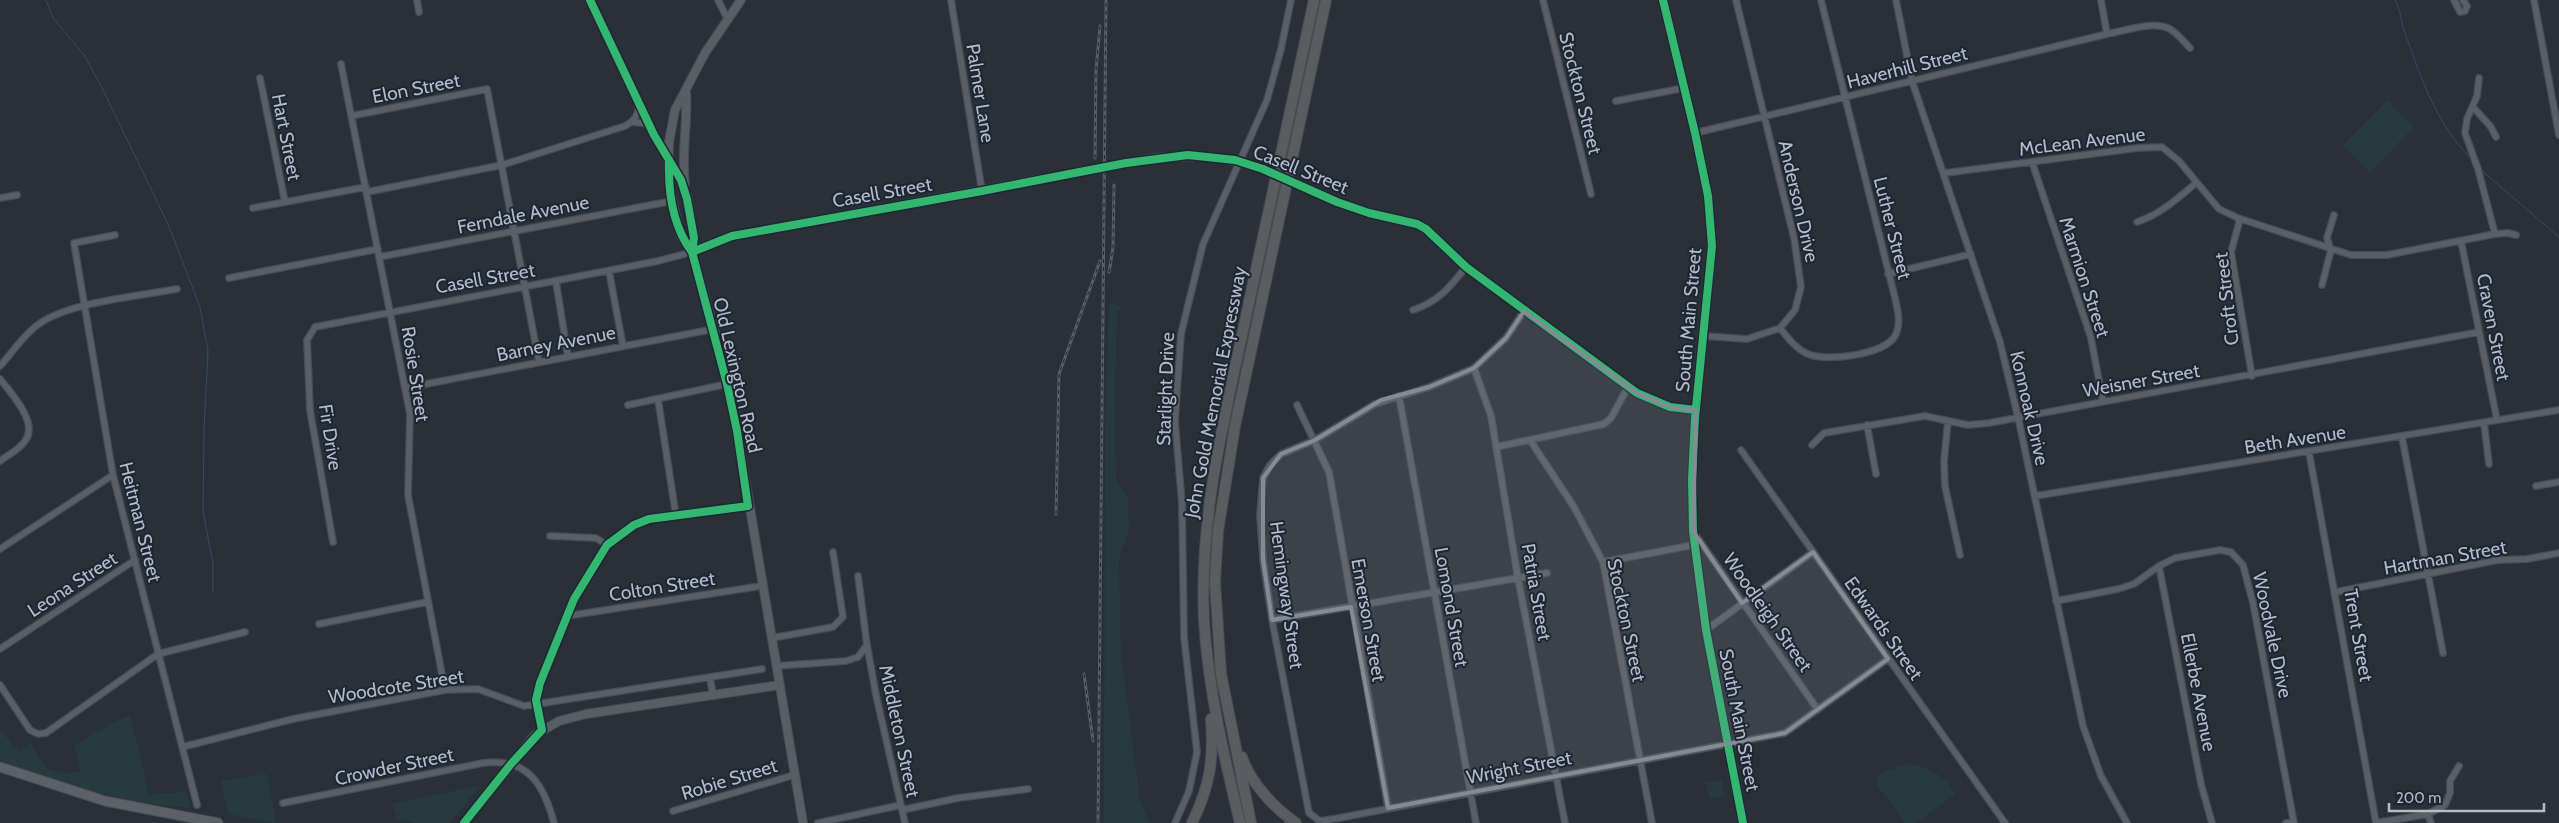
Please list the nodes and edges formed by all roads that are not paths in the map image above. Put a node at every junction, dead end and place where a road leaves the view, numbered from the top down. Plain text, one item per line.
1 (417, 0) edge
2 (590, 0) edge
3 (718, 0) edge
4 (741, 0) edge
5 (951, 0) edge
6 (1291, 0) edge
7 (1314, 0) edge
8 (1326, 0) edge
9 (1543, 0) edge
10 (1663, 0) edge
11 (1736, 0) edge
12 (1822, 0) edge
13 (1896, 0) edge
14 (2101, 0) edge
15 (2454, 0) edge
16 (2463, 0) edge
17 (2534, 0) edge
18 (419, 12) dead end
19 (727, 18) junction
20 (2107, 34) junction
21 (2190, 48) dead end
22 (341, 64) dead end
23 (260, 78) dead end
24 (2479, 78) dead end
25 (1912, 81) junction
26 (1684, 88) junction
27 (686, 92) junction
28 (1845, 98) junction
29 (1616, 101) dead end
30 (639, 102) junction
31 (2473, 107) junction
32 (351, 116) junction
33 (1764, 117) junction
34 (632, 122) junction
35 (649, 124) junction
36 (1695, 133) junction
37 (2559, 135) edge
38 (2496, 137) dead end
39 (669, 160) junction
40 (1240, 162) junction
41 (2032, 162) junction
42 (502, 166) junction
43 (1945, 173) junction
44 (2196, 183) junction
45 (366, 190) junction
46 (982, 192) junction
47 (17, 194) dead end
48 (1591, 194) dead end
49 (0, 198) edge
50 (688, 199) junction
51 (672, 201) junction
52 (285, 202) junction
53 (253, 208) dead end
54 (2334, 215) dead end
55 (2238, 218) junction
56 (2137, 222) dead end
57 (514, 230) junction
58 (2495, 234) junction
59 (115, 235) dead end
60 (2516, 235) dead end
61 (2461, 240) junction
62 (378, 250) junction
63 (2331, 250) junction
64 (692, 252) junction
65 (1971, 254) junction
66 (380, 257) junction
67 (1466, 267) junction
68 (609, 271) junction
69 (1888, 274) junction
70 (229, 278) dead end
71 (556, 282) junction
72 (2322, 285) dead end
73 (525, 287) junction
74 (177, 289) dead end
75 (86, 306) junction
76 (1413, 310) dead end
77 (1524, 311) junction
78 (391, 312) junction
79 (1780, 328) junction
80 (714, 330) junction
81 (2479, 332) junction
82 (308, 335) joint
83 (1704, 336) junction
84 (623, 346) junction
85 (568, 357) junction
86 (539, 362) junction
87 (0, 366) edge
88 (1474, 368) junction
89 (2252, 376) junction
90 (0, 379) edge
91 (727, 384) junction
92 (1628, 387) junction
93 (405, 388) junction
94 (1399, 396) junction
95 (658, 399) junction
96 (2103, 402) junction
97 (628, 405) dead end
98 (1297, 405) dead end
99 (1696, 410) junction
100 (2559, 410) edge
101 (2018, 418) junction
102 (2497, 420) junction
103 (1948, 421) junction
104 (2484, 423) junction
105 (1867, 425) junction
106 (2402, 436) junction
107 (1315, 440) junction
108 (1530, 440) junction
109 (1812, 445) dead end
110 (1496, 447) junction
111 (1741, 450) dead end
112 (2309, 452) junction
113 (0, 461) edge
114 (2489, 464) dead end
115 (1876, 474) dead end
116 (113, 475) junction
117 (2559, 482) edge
118 (2536, 486) dead end
119 (2035, 496) junction
120 (748, 506) junction
121 (676, 516) junction
122 (1693, 531) junction
123 (550, 536) dead end
124 (333, 542) dead end
125 (607, 545) junction
126 (1694, 546) junction
127 (0, 550) edge
128 (833, 552) dead end
129 (1812, 552) junction
130 (2559, 553) edge
131 (1960, 555) dead end
132 (135, 560) junction
133 (1603, 562) junction
134 (2159, 566) junction
135 (1547, 573) dead end
136 (2429, 574) junction
137 (858, 576) dead end
138 (1518, 578) junction
139 (761, 586) junction
140 (2336, 592) junction
141 (1434, 594) junction
142 (2056, 601) junction
143 (427, 602) junction
144 (1742, 602) junction
145 (1352, 607) junction
146 (567, 616) junction
147 (1272, 620) junction
148 (318, 624) dead end
149 (1706, 630) junction
150 (245, 632) dead end
151 (772, 638) junction
152 (868, 645) junction
153 (1206, 645) junction
154 (0, 649) edge
155 (158, 654) junction
156 (2443, 654) dead end
157 (1888, 659) junction
158 (776, 666) junction
159 (762, 669) dead end
160 (710, 678) junction
161 (0, 685) edge
162 (780, 685) junction
163 (445, 690) junction
164 (713, 695) junction
165 (536, 705) junction
166 (1227, 706) junction
167 (1818, 710) junction
168 (542, 730) junction
169 (1728, 744) junction
170 (182, 747) junction
171 (1640, 759) junction
172 (511, 764) junction
173 (2459, 766) dead end
174 (0, 767) edge
175 (794, 775) junction
176 (1556, 775) junction
177 (1028, 789) dead end
178 (1470, 792) junction
179 (283, 804) dead end
180 (197, 805) dead end
181 (901, 808) junction
182 (1388, 808) junction
183 (673, 811) dead end
184 (1317, 819) joint
185 (2430, 819) edge
186 (2294, 822) edge
187 (218, 823) edge
188 (464, 823) edge
189 (554, 823) edge
190 (803, 823) edge
191 (818, 823) edge
192 (905, 823) edge
193 (1175, 823) edge
194 (1192, 823) edge
195 (1240, 823) edge
196 (1251, 823) edge
197 (1296, 823) edge
198 (1476, 823) edge
199 (1565, 823) edge
200 (1652, 823) edge
201 (1743, 823) edge
202 (2005, 823) edge
203 (2127, 823) edge
204 (2212, 823) edge
205 (2286, 823) edge
206 (2376, 823) edge

1 - 18 street
2 - 30 main road, Old Lexington Road
3 - 19 street
4 - 19 main road
5 - 46 street, Palmer Lane
6 - 40 street, Starlight Drive
7 - 153 highway, John Gold Memorial Expressway
8 - 166 highway, John Gold Memorial Expressway
9 - 48 street, Stockton Street
10 - 26 main road, South Main Street
11 - 33 street, Anderson Drive
12 - 28 street, Luther Street
13 - 25 street, Konnoak Drive
14 - 20 street
15 - 16 street
17 - 37 street
19 - 27 main road
20 - 21 street, Haverhill Street
20 - 25 street, Haverhill Street
22 - 32 street, Rosie Street
23 - 52 street, Hart Street
24 - 31 street
25 - 28 street, Haverhill Street
25 - 43 street, Konnoak Drive
26 - 29 street
26 - 36 main road, South Main Street
27 - 39 main road
27 - 50 main road
28 - 33 street, Haverhill Street
28 - 69 street, Luther Street
30 - 34 street
30 - 35 main road, Old Lexington Road
31 - 38 street
31 - 58 street
32 - 42 street, Elon Street
32 - 45 street, Rosie Street
33 - 36 street, Haverhill Street
33 - 79 street, Anderson Drive
34 - 35 street
34 - 42 street
35 - 39 main road, Old Lexington Road
36 - 83 main road, South Main Street
39 - 50 main road
39 - 51 main road, Old Lexington Road
40 - 46 main road, Casell Street
40 - 67 main road, Casell Street, bridge
40 - 193 street, Starlight Drive
41 - 43 street, McLean Avenue
41 - 44 street, McLean Avenue
41 - 96 street, Marmion Street
42 - 45 street
42 - 57 street
43 - 65 street, Konnoak Drive
44 - 55 street, McLean Avenue
44 - 56 street
45 - 52 street
45 - 62 street, Rosie Street
46 - 64 main road, Casell Street
47 - 49 street
50 - 64 main road, Old Lexington Road
51 - 57 street, Ferndale Avenue
51 - 64 main road, Old Lexington Road
52 - 53 street
54 - 63 street
55 - 63 street, McLean Avenue
55 - 89 street, Croft Street
57 - 66 street, Ferndale Avenue
57 - 73 street
58 - 60 street, McLean Avenue
58 - 61 street, McLean Avenue
59 - 75 street, Heitman Street
61 - 63 street, McLean Avenue
61 - 81 street, Craven Street
62 - 66 street, Rosie Street
62 - 70 street
63 - 72 street
64 - 68 street, Casell Street
64 - 80 main road, Old Lexington Road
65 - 69 street
65 - 101 street, Konnoak Drive
66 - 78 street, Rosie Street
67 - 76 street
67 - 77 main road, Casell Street
68 - 71 street, Casell Street
68 - 84 street
69 - 79 street, Luther Street
71 - 73 street, Casell Street
71 - 85 street
73 - 78 street, Casell Street
73 - 86 street
74 - 75 street
75 - 87 street
75 - 116 street, Heitman Street
77 - 88 street, Hemingway Street
77 - 92 main road, Casell Street
78 - 82 street, Casell Street
78 - 93 street, Rosie Street
79 - 83 street
80 - 84 street, Barney Avenue
80 - 91 main road, Old Lexington Road
81 - 89 street, Weisner Street
81 - 102 street, Craven Street
82 - 124 street, Fir Drive
83 - 99 main road, South Main Street
84 - 85 street, Barney Avenue
85 - 86 street, Barney Avenue
86 - 93 street, Barney Avenue
88 - 94 street, Hemingway Street
88 - 110 street, Patria Street
89 - 96 street, Weisner Street
90 - 113 street
91 - 95 street
91 - 120 main road, Old Lexington Road
92 - 99 main road, Casell Street
92 - 108 street
93 - 143 street, Rosie Street
94 - 107 street, Hemingway Street
94 - 141 street, Lomond Street
95 - 97 street
95 - 121 street
96 - 101 street, Weisner Street
98 - 107 street, Emerson Street
99 - 122 main road, South Main Street
100 - 102 street, Beth Avenue
101 - 103 street, Weisner Street
101 - 119 street, Konnoak Drive
102 - 104 street, Beth Avenue
103 - 105 street, Weisner Street
103 - 131 street
104 - 106 street, Beth Avenue
104 - 114 street
105 - 109 street, Weisner Street
105 - 115 street
106 - 112 street, Beth Avenue
106 - 136 street
107 - 145 street, Emerson Street
107 - 147 street, Hemingway Street
108 - 110 street
108 - 133 street, Stockton Street
110 - 138 street, Patria Street
111 - 129 street, Edwards Street
112 - 119 street, Beth Avenue
112 - 140 street, Trent Street
116 - 127 street
116 - 132 street, Heitman Street
117 - 118 street
119 - 142 street, Konnoak Drive
120 - 121 street
120 - 139 main road, Old Lexington Road
121 - 125 street
122 - 126 main road, South Main Street
122 - 144 street, Woodleigh Street
123 - 125 street
125 - 146 street
126 - 133 street
126 - 149 main road, South Main Street
128 - 151 street
129 - 144 street
129 - 157 street, Edwards Street
130 - 136 street, Hartman Street
132 - 154 street, Leona Street
132 - 155 street, Heitman Street
133 - 171 street, Stockton Street
134 - 142 street, Woodvale Drive
134 - 186 street, Woodvale Drive
134 - 204 street, Ellerbe Avenue
135 - 138 street
136 - 140 street, Hartman Street
136 - 156 street
137 - 152 street
138 - 141 street
138 - 176 street, Patria Street
139 - 146 street, Colton Street
139 - 151 main road, Old Lexington Road
140 - 206 street, Trent Street
141 - 145 street
141 - 178 street, Lomond Street
142 - 203 street, Konnoak Drive
143 - 148 street
143 - 163 street, Rosie Street
144 - 149 street
144 - 167 street, Woodleigh Street
145 - 147 street
145 - 182 street, Emerson Street
146 - 165 street
147 - 184 street, Hemingway Street
149 - 169 main road, South Main Street
150 - 155 street
151 - 158 main road, Old Lexington Road
152 - 158 street
152 - 181 street, Middleton Street
153 - 194 highway
153 - 195 highway, John Gold Memorial Expressway
155 - 161 street
155 - 170 street, Heitman Street
157 - 167 street, Wright Street
157 - 202 street, Edwards Street
158 - 162 main road, Old Lexington Road
159 - 160 street, Woodcote Street
160 - 164 street
160 - 165 street, Woodcote Street
162 - 164 main road
162 - 175 main road, Old Lexington Road
163 - 165 street, Woodcote Street
163 - 170 street, Woodcote Street
164 - 168 main road
165 - 168 street
166 - 196 highway, John Gold Memorial Expressway
166 - 197 highway
167 - 169 street, Wright Street
168 - 172 main road
169 - 171 street, Wright Street
169 - 201 main road, South Main Street
170 - 180 street, Heitman Street
171 - 176 street, Wright Street
171 - 200 street, Stockton Street
172 - 179 street, Crowder Street
172 - 188 main road
172 - 189 street
173 - 185 street
174 - 187 main road
175 - 183 street, Robie Street
175 - 190 main road, Old Lexington Road
176 - 178 street, Wright Street
176 - 199 street, Patria Street
177 - 181 street
178 - 182 street, Wright Street
178 - 198 street, Lomond Street
181 - 191 street
181 - 192 street, Middleton Street
182 - 184 street, Wright Street
185 - 206 street
186 - 205 street

